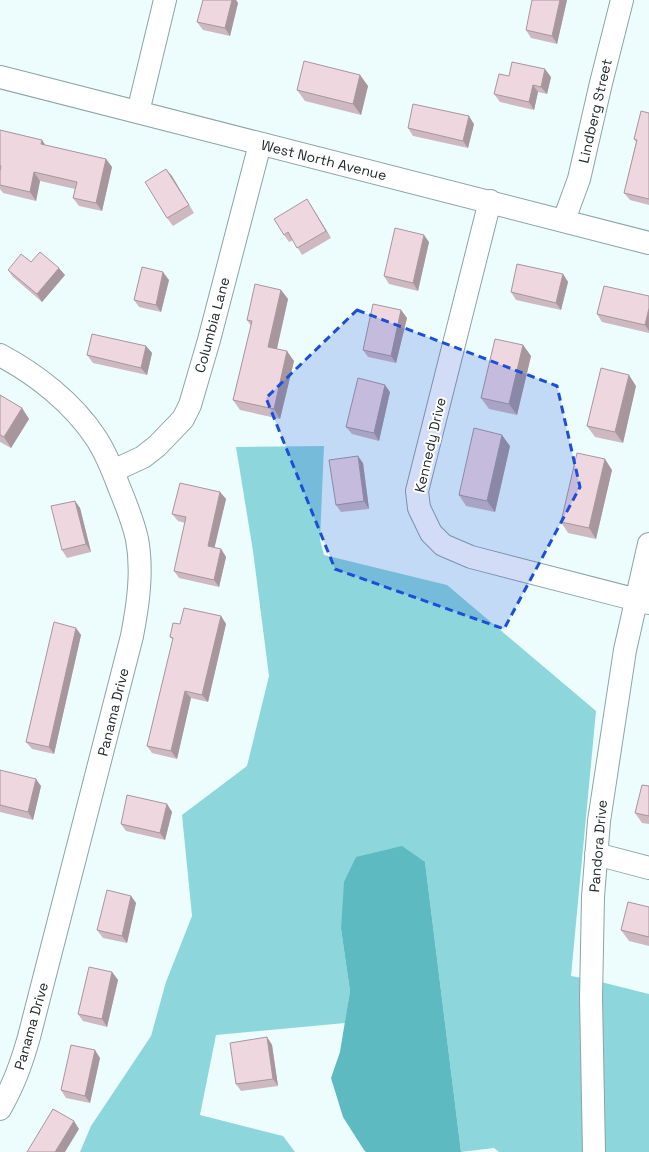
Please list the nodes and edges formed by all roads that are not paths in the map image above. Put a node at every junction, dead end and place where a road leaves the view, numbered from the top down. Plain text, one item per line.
1 (166, 0) edge
2 (622, 0) edge
3 (0, 77) edge
4 (138, 112) junction
5 (260, 144) junction
6 (490, 202) junction
7 (564, 220) junction
8 (649, 243) edge
9 (0, 355) edge
10 (113, 471) junction
11 (649, 544) edge
12 (643, 601) edge
13 (596, 854) junction
14 (649, 868) edge
15 (0, 1109) edge
16 (594, 1152) edge

1 - 4 street
2 - 7 street, Lindberg Street
3 - 4 street, West North Avenue
4 - 5 street, West North Avenue
5 - 6 street, West North Avenue
5 - 10 street, Columbia Lane
6 - 7 street, West North Avenue
6 - 12 street, Kennedy Drive
7 - 8 street, West North Avenue
9 - 10 street, Panama Drive
10 - 15 street, Panama Drive
11 - 12 street, Pandora Drive
12 - 13 street, Pandora Drive
13 - 14 street
13 - 16 street, Pandora Drive

